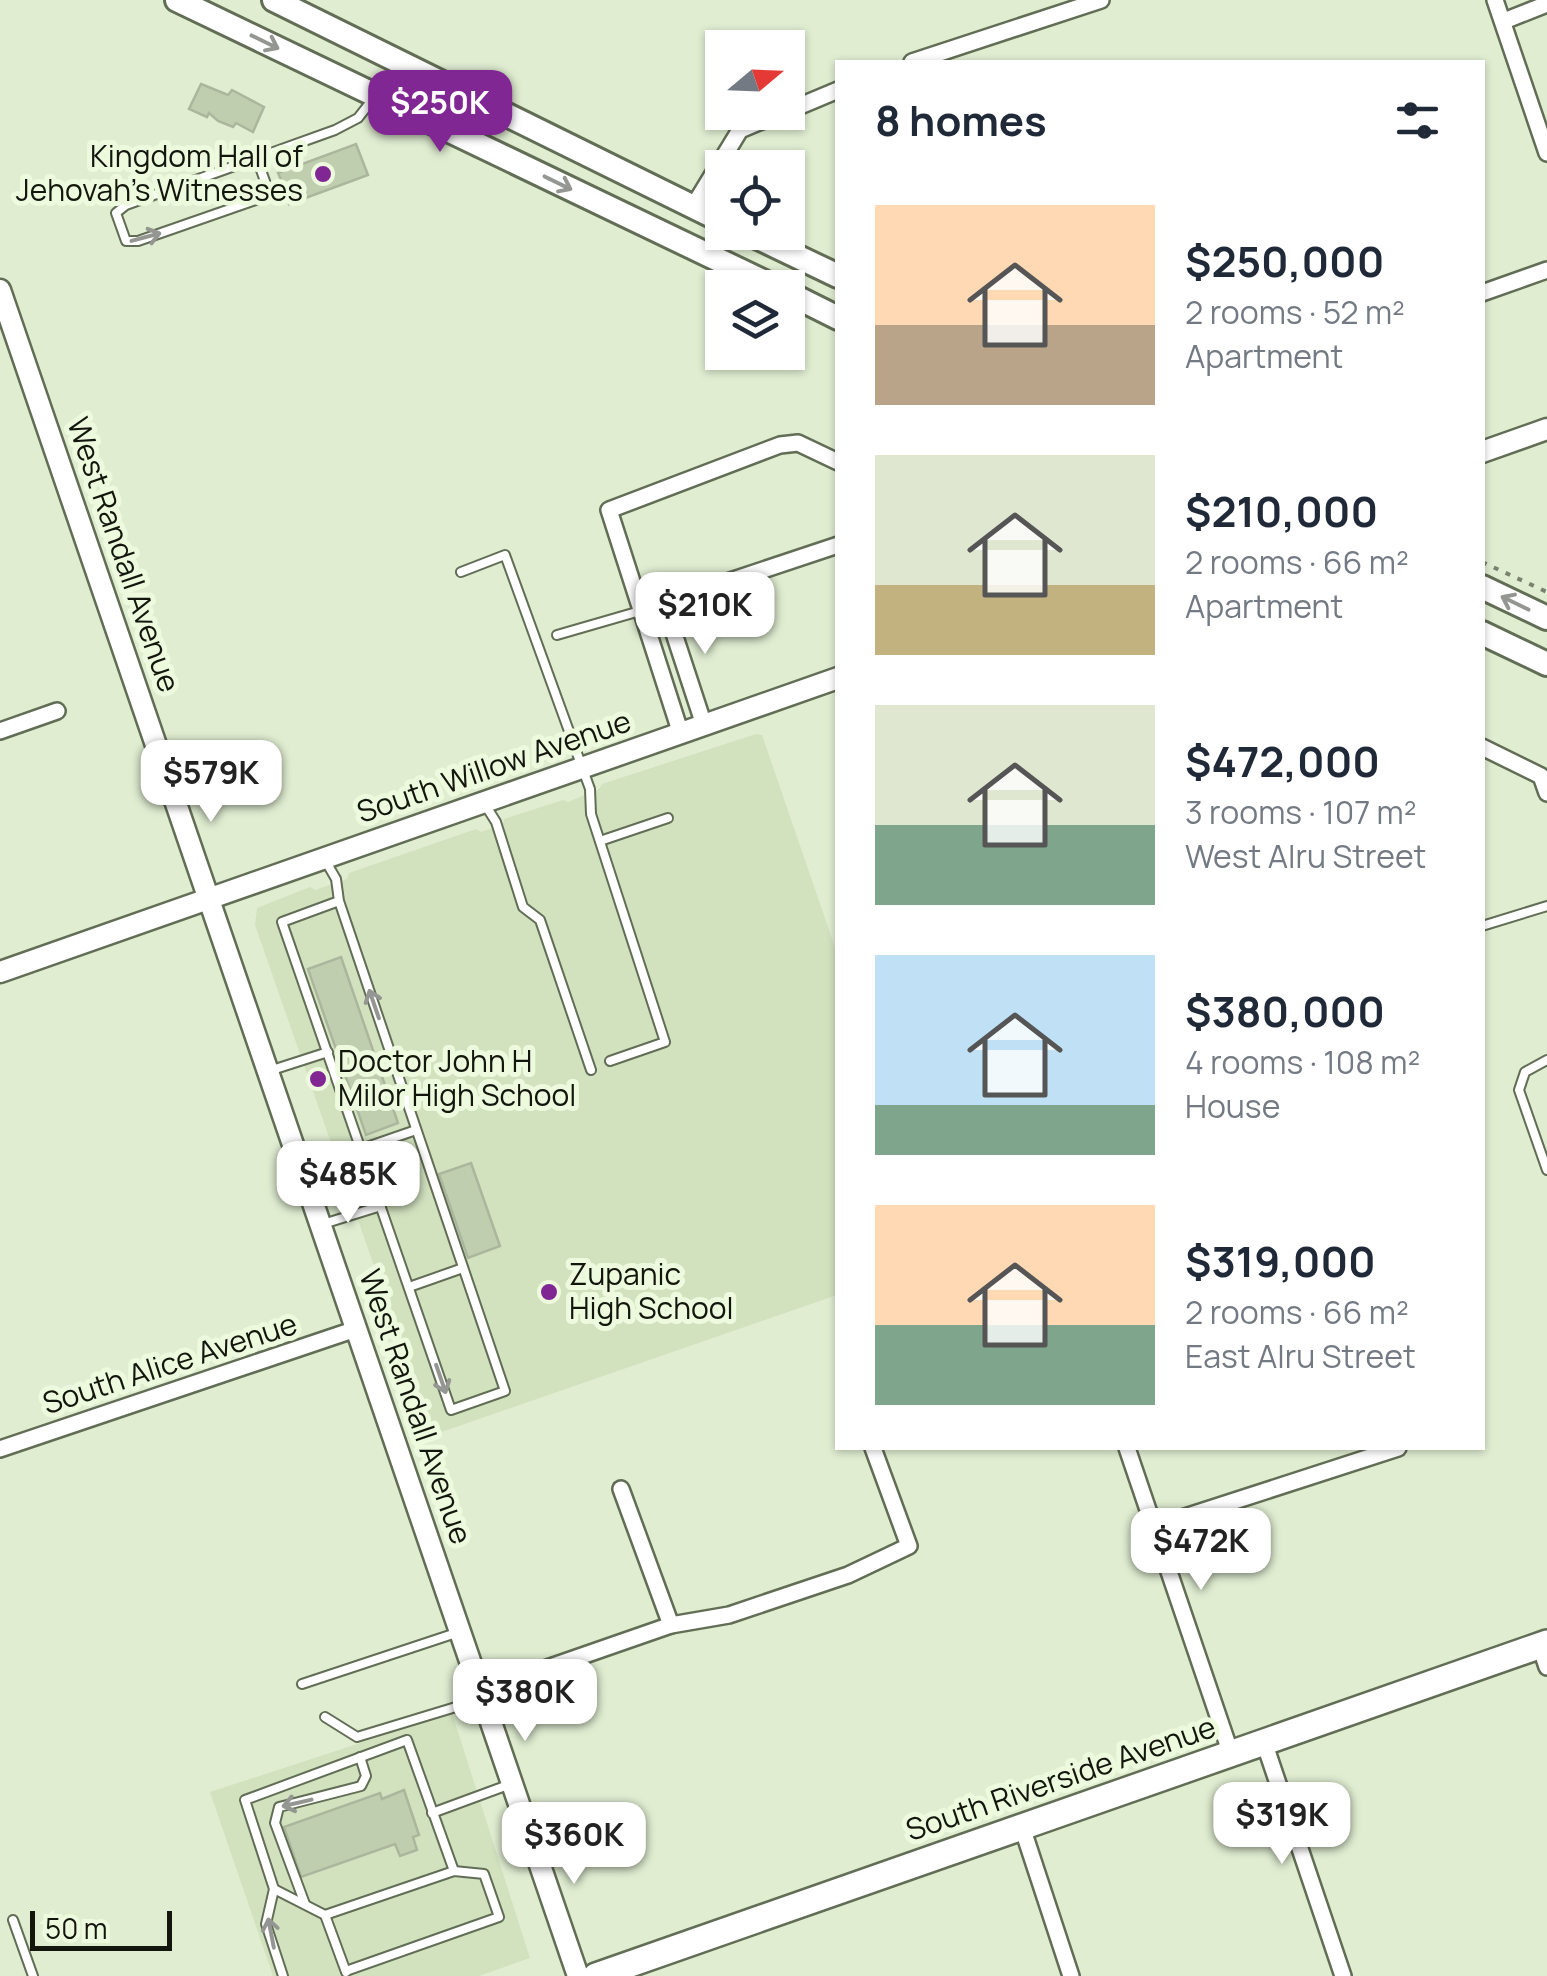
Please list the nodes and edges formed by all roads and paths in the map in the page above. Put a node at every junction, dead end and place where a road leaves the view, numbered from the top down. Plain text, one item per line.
1 (177, 0) edge
2 (274, 0) edge
3 (1101, 0) edge
4 (1495, 0) edge
5 (1547, 4) edge
6 (1504, 21) junction
7 (918, 60) edge
8 (835, 91) edge
9 (376, 95) junction
10 (805, 104) edge
11 (740, 130) edge
12 (1547, 152) edge
13 (257, 159) junction
14 (693, 207) junction
15 (705, 213) edge
16 (784, 250) edge
17 (739, 270) edge
18 (1547, 270) edge
19 (835, 275) edge
20 (0, 290) edge
21 (1485, 292) edge
22 (805, 302) edge
23 (835, 316) edge
24 (1547, 428) edge
25 (1485, 451) edge
26 (835, 461) edge
27 (835, 546) edge
28 (1485, 563) edge
29 (461, 572) dead end
30 (1485, 588) edge
31 (1547, 592) edge
32 (664, 603) junction
33 (640, 611) junction
34 (1547, 618) edge
35 (1485, 634) edge
36 (557, 635) dead end
37 (1547, 664) edge
38 (835, 679) edge
39 (57, 711) dead end
40 (704, 725) junction
41 (0, 731) edge
42 (681, 734) junction
43 (1485, 748) edge
44 (580, 768) junction
45 (1544, 770) edge
46 (1547, 794) edge
47 (484, 802) junction
48 (668, 818) dead end
49 (600, 841) junction
50 (324, 859) junction
51 (210, 900) junction
52 (339, 901) junction
53 (1547, 906) edge
54 (1485, 925) edge
55 (0, 972) edge
56 (328, 1052) junction
57 (1547, 1060) edge
58 (610, 1061) dead end
59 (590, 1070) dead end
60 (269, 1071) junction
61 (416, 1130) junction
62 (362, 1149) junction
63 (1547, 1170) edge
64 (381, 1206) junction
65 (322, 1225) junction
66 (463, 1268) junction
67 (409, 1287) junction
68 (356, 1329) junction
69 (0, 1450) edge
70 (874, 1450) edge
71 (1128, 1450) edge
72 (1392, 1450) edge
73 (621, 1488) dead end
74 (1154, 1527) junction
75 (670, 1625) junction
76 (460, 1631) junction
77 (1544, 1652) edge
78 (302, 1684) dead end
79 (482, 1694) junction
80 (325, 1718) dead end
81 (1264, 1742) junction
82 (1232, 1754) junction
83 (360, 1757) junction
84 (512, 1784) junction
85 (432, 1812) junction
86 (1022, 1828) junction
87 (454, 1872) junction
88 (274, 1889) junction
89 (305, 1904) junction
90 (325, 1914) junction
91 (13, 1920) dead end
92 (346, 1974) edge
93 (33, 1976) edge
94 (283, 1976) edge
95 (578, 1976) edge
96 (596, 1976) edge
97 (1072, 1976) edge
98 (1344, 1976) edge

1 -> 9 main road
2 - 14 main road
3 - 7 street
4 - 6 street
5 - 6 street
6 - 12 street
8 - 10 street
9 - 13 lane
9 -> 17 main road
11 - 14 street
13 -> 13 lane
14 - 15 main road
16 - 19 main road
18 - 21 street
20 - 51 street, West Randall Avenue
22 - 23 main road
24 - 25 street
26 - 33 street
27 - 32 street
28 - 31 path
29 - 44 lane
34 -> 30 main road
32 - 33 street
32 - 40 street
33 - 36 lane
33 - 42 street
35 - 37 main road
38 - 40 street, South Willow Avenue
39 - 41 street
40 - 42 street, South Willow Avenue
42 - 44 street, South Willow Avenue
43 - 45 street
44 - 47 street, South Willow Avenue
44 - 49 lane
45 - 46 street
47 - 50 street, South Willow Avenue
47 - 59 lane
48 - 49 lane
49 - 58 lane
50 - 51 street, South Willow Avenue
50 - 52 lane
51 - 55 street, South Willow Avenue
51 - 60 street, West Randall Avenue
52 - 56 lane
61 -> 52 lane
53 - 54 lane
56 - 60 lane
56 - 62 lane
57 - 63 lane
60 - 65 street, West Randall Avenue
61 - 62 lane
61 - 66 lane
62 - 64 lane
64 - 65 lane
64 - 67 lane
65 - 68 street, West Randall Avenue
66 - 67 lane
67 -> 66 lane
68 - 69 street, South Alice Avenue
68 - 76 street, West Randall Avenue
70 - 75 street
71 - 74 street
72 - 74 street
73 - 75 street
74 - 82 street
75 - 79 street
76 - 78 lane
76 - 79 street, West Randall Avenue
77 - 81 main road, South Riverside Avenue
79 - 80 lane
79 - 84 street, West Randall Avenue
81 - 82 main road, South Riverside Avenue
81 - 98 street
82 - 86 main road, South Riverside Avenue
83 - 85 lane
83 - 88 lane
83 -> 89 lane
84 - 85 lane
84 - 95 street, West Randall Avenue
85 - 87 lane
86 - 96 main road, South Riverside Avenue
86 - 97 street
87 - 90 lane
87 - 92 lane
88 - 89 lane
94 -> 88 lane
89 - 90 lane
90 - 92 lane
91 - 93 lane

